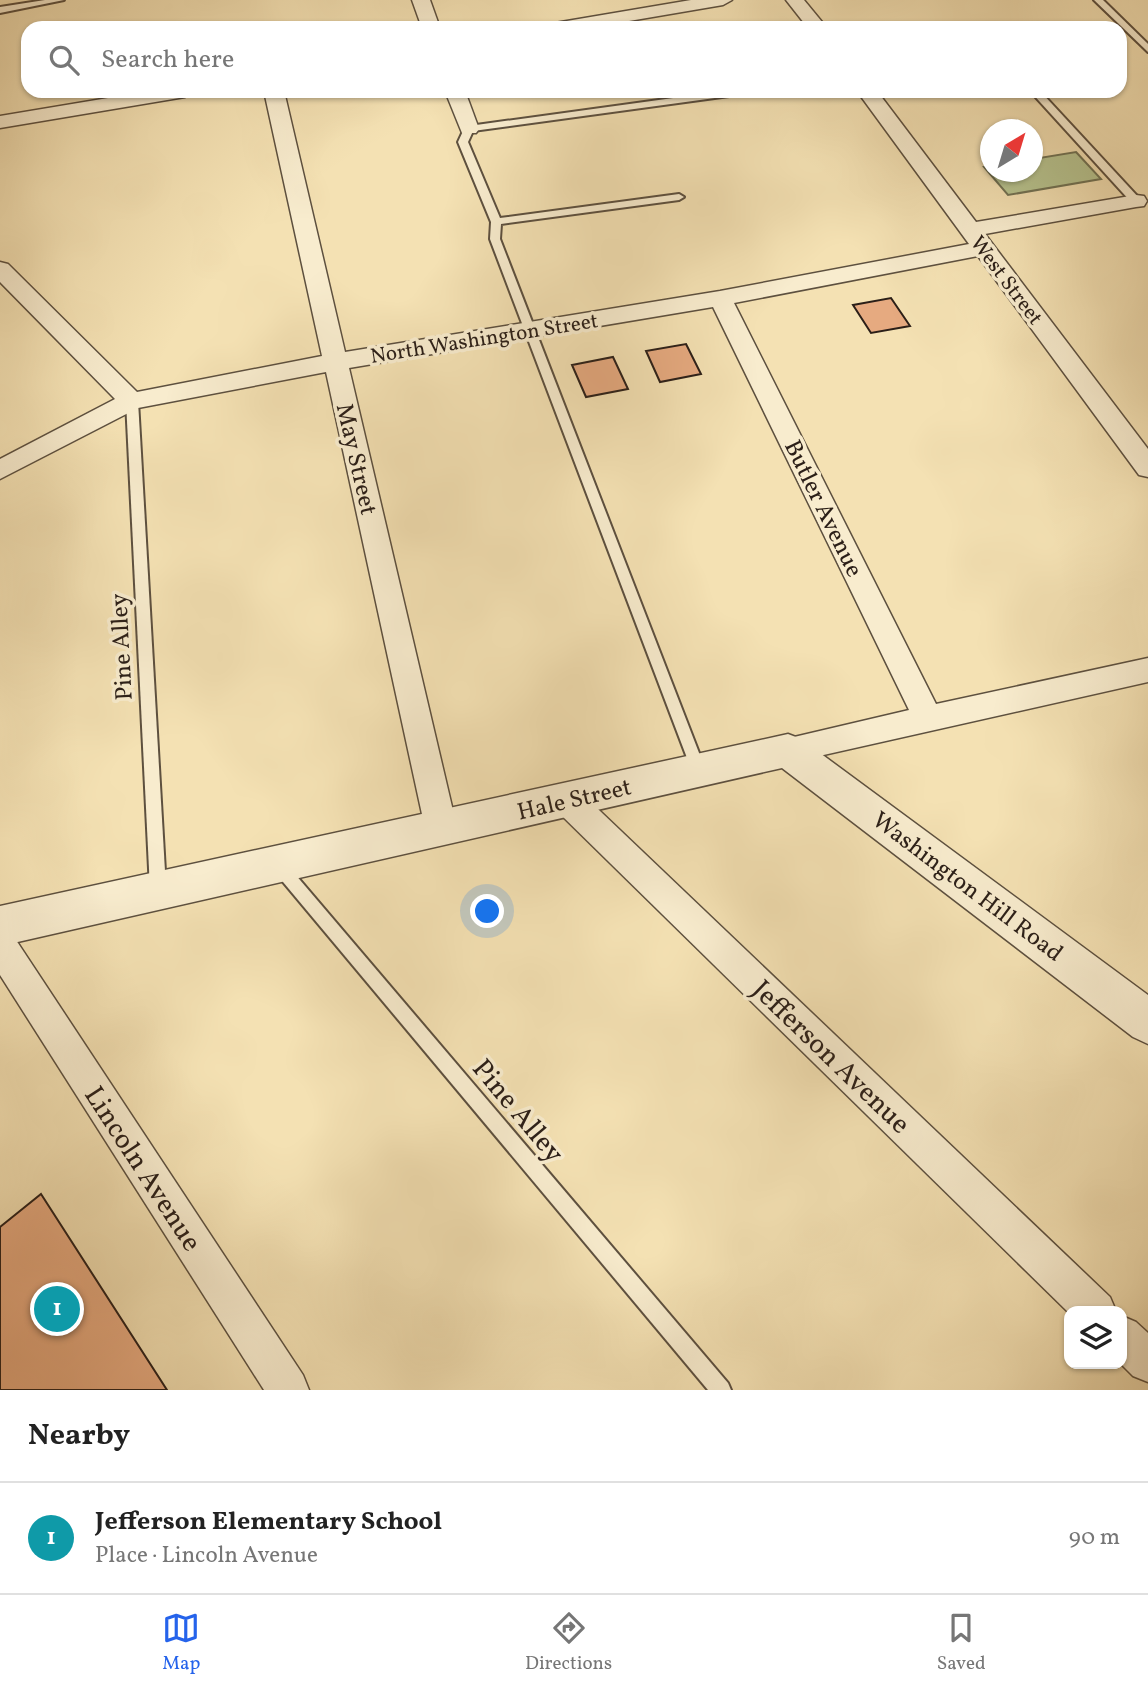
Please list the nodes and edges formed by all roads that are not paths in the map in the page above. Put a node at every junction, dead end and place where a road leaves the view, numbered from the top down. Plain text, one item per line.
1 (60, 0) edge
2 (421, 0) edge
3 (723, 0) edge
4 (795, 0) edge
5 (1098, 0) edge
6 (0, 9) edge
7 (428, 21) edge
8 (597, 21) edge
9 (812, 21) edge
10 (1119, 21) edge
11 (1127, 28) edge
12 (1148, 49) edge
13 (143, 98) edge
14 (276, 98) edge
15 (458, 98) edge
16 (693, 98) edge
17 (872, 98) edge
18 (1041, 98) edge
19 (0, 122) edge
20 (469, 129) junction
21 (679, 197) dead end
22 (1136, 201) joint
23 (496, 222) junction
24 (975, 239) junction
25 (0, 270) edge
26 (720, 299) junction
27 (530, 330) junction
28 (335, 362) junction
29 (132, 401) junction
30 (1148, 468) edge
31 (0, 470) edge
32 (1148, 670) edge
33 (928, 719) junction
34 (788, 750) junction
35 (699, 771) junction
36 (568, 801) junction
37 (441, 828) junction
38 (278, 864) junction
39 (158, 891) junction
40 (0, 926) edge
41 (0, 945) edge
42 (1148, 1022) edge
43 (1091, 1306) edge
44 (1127, 1341) edge
45 (1148, 1361) edge
46 (288, 1390) edge
47 (721, 1390) edge

1 - 6 lane
2 - 7 street
3 - 8 street
4 - 9 street
5 - 10 lane
11 - 12 lane
13 - 19 street
14 - 28 street, May Street
15 - 20 street
16 - 20 lane
17 - 24 street, West Street
18 - 22 lane
20 - 23 lane
21 - 23 lane
22 - 24 street, North Washington Street
23 - 27 lane
24 - 26 street, North Washington Street
24 - 30 street, West Street
25 - 29 street
26 - 27 street, North Washington Street
26 - 33 street, Butler Avenue
27 - 28 street, North Washington Street
27 - 35 lane
28 - 29 street, North Washington Street
28 - 37 street, May Street
29 - 31 street, North Washington Street
29 - 39 lane, Pine Alley
32 - 33 street, Hale Street
33 - 34 street, Hale Street
34 - 35 street, Hale Street
34 - 42 street, Washington Hill Road
35 - 36 street, Hale Street
36 - 37 street, Hale Street
36 - 43 street, Jefferson Avenue
37 - 38 street, Hale Street
38 - 39 street, Hale Street
38 - 47 lane, Pine Alley
39 - 40 street, Hale Street
41 - 46 street, Lincoln Avenue
44 - 45 street

